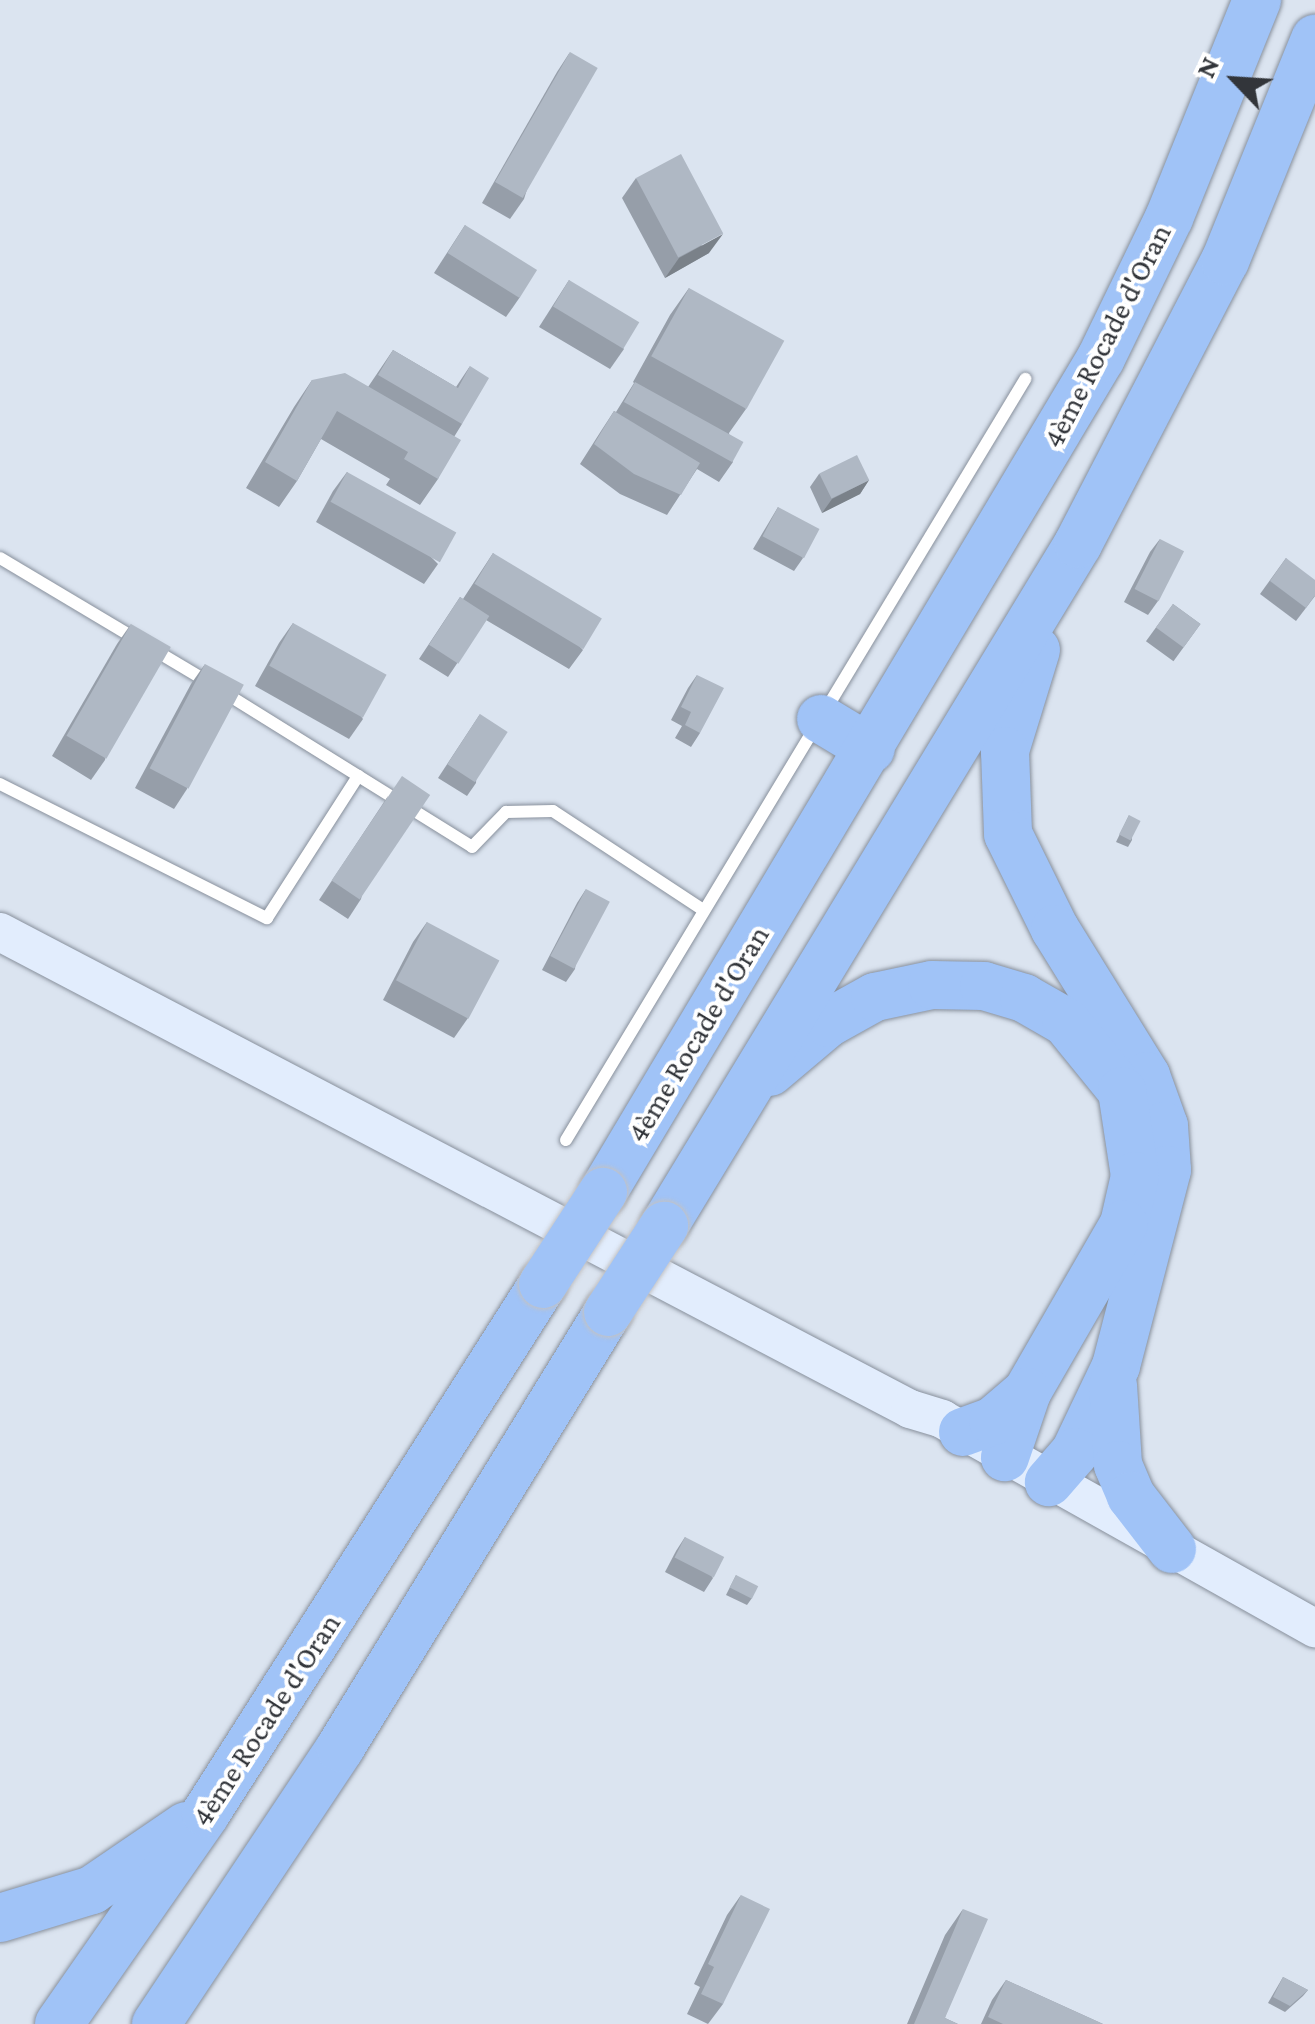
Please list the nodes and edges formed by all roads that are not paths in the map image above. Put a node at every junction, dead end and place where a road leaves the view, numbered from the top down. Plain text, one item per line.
1 (1257, 0) edge
2 (1315, 38) edge
3 (1026, 379) dead end
4 (1078, 544) junction
5 (0, 558) edge
6 (821, 718) junction
7 (870, 749) junction
8 (358, 776) junction
9 (0, 784) edge
10 (0, 904) edge
11 (703, 910) junction
12 (0, 932) edge
13 (730, 1108) junction
14 (566, 1140) dead end
15 (1116, 1366) junction
16 (1027, 1392) junction
17 (953, 1426) junction
18 (1005, 1457) junction
19 (1048, 1482) junction
20 (1172, 1549) junction
21 (1315, 1628) edge
22 (206, 1814) junction
23 (0, 1918) edge
24 (60, 2024) edge
25 (156, 2024) edge

1 - 7 highway, 4ème Rocade d'Oran
2 - 4 highway
3 - 6 lane
4 - 13 highway
4 - 15 highway
5 - 8 lane
6 - 7 highway
6 - 11 lane
7 - 22 highway, 4ème Rocade d'Oran, bridge
8 - 9 lane
8 - 11 lane
10 - 17 main road
11 - 14 lane
12 - 17 main road
13 - 16 highway
13 - 25 highway, bridge
15 - 19 highway
15 - 20 highway
16 - 17 highway
16 - 18 highway
17 - 18 main road
18 - 19 main road
19 - 20 main road
20 - 21 main road
22 - 23 highway
22 - 24 highway, 4ème Rocade d'Oran

